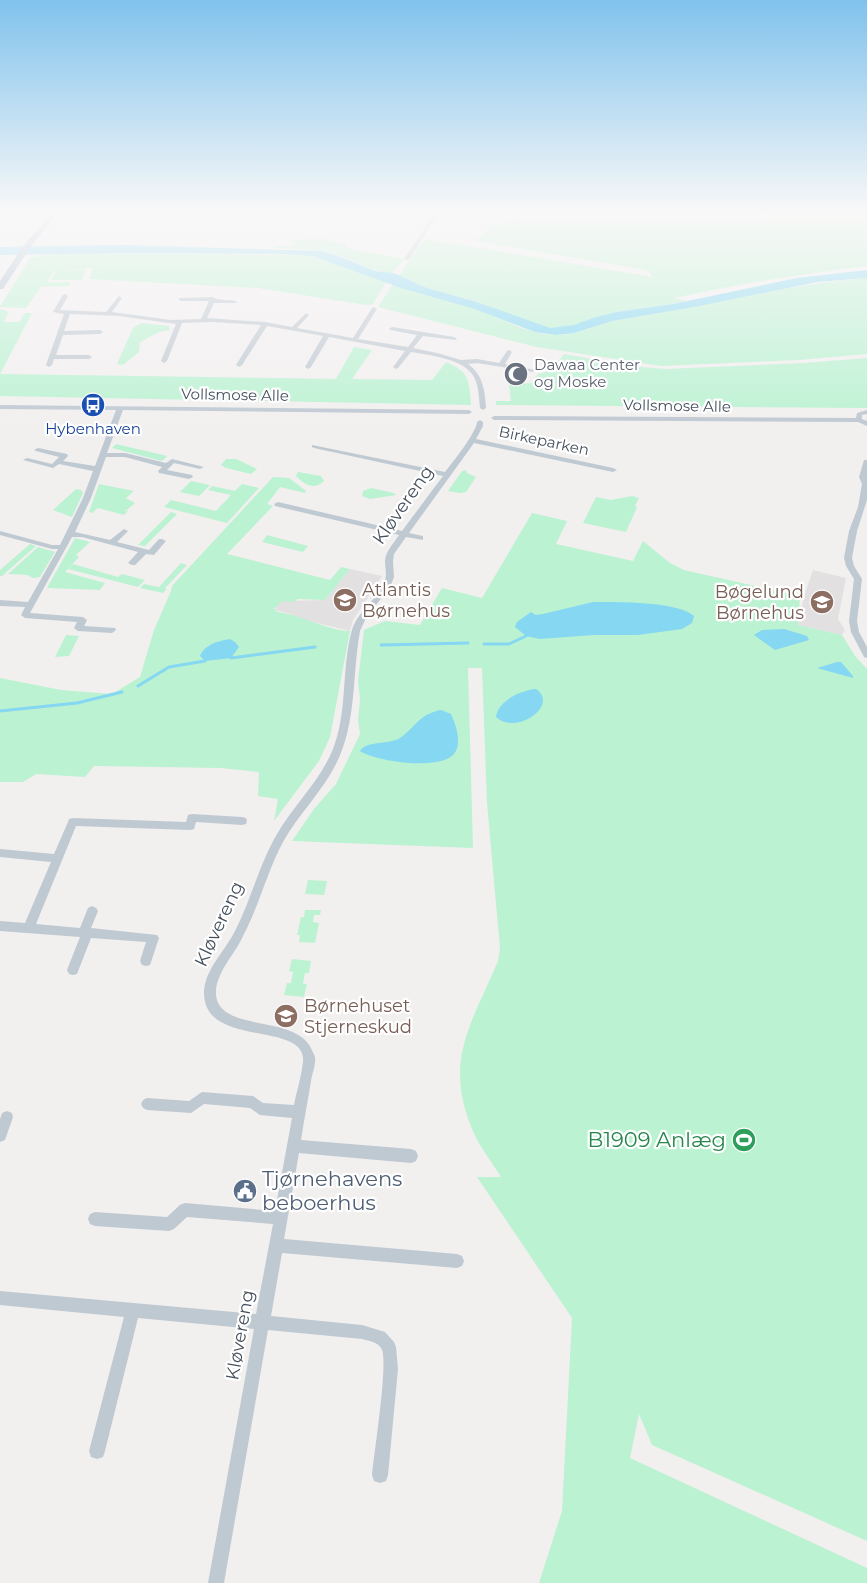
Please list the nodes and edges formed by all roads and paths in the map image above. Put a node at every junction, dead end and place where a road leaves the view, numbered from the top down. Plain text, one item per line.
1 (65, 296) dead end
2 (119, 298) dead end
3 (182, 299) dead end
4 (212, 301) junction
5 (234, 302) dead end
6 (374, 309) dead end
7 (67, 313) junction
8 (108, 313) junction
9 (306, 315) dead end
10 (203, 320) junction
11 (180, 322) junction
12 (265, 324) junction
13 (294, 328) junction
14 (392, 329) dead end
15 (100, 332) dead end
16 (59, 333) junction
17 (421, 334) junction
18 (327, 335) junction
19 (454, 339) dead end
20 (354, 340) junction
21 (409, 350) junction
22 (509, 352) dead end
23 (51, 357) junction
24 (89, 357) dead end
25 (156, 361) dead end
26 (462, 362) junction
27 (501, 364) junction
28 (49, 365) dead end
29 (231, 365) dead end
30 (239, 365) junction
31 (247, 366) dead end
32 (388, 366) dead end
33 (396, 367) junction
34 (316, 368) dead end
35 (404, 369) dead end
36 (533, 370) dead end
37 (0, 407) edge
38 (483, 408) junction
39 (118, 411) junction
40 (867, 412) edge
41 (0, 413) edge
42 (469, 414) junction
43 (494, 416) junction
44 (859, 418) junction
45 (480, 422) junction
46 (867, 424) edge
47 (470, 440) junction
48 (314, 446) dead end
49 (38, 450) dead end
50 (102, 455) junction
51 (27, 460) dead end
52 (57, 462) junction
53 (867, 462) edge
54 (168, 466) junction
55 (200, 467) dead end
56 (97, 469) junction
57 (613, 470) dead end
58 (447, 475) junction
59 (189, 477) dead end
60 (278, 504) dead end
61 (124, 531) dead end
62 (0, 533) edge
63 (70, 534) junction
64 (404, 534) junction
65 (420, 538) dead end
66 (162, 541) dead end
67 (112, 542) junction
68 (62, 547) junction
69 (144, 551) junction
70 (132, 563) dead end
71 (0, 603) edge
72 (31, 605) junction
73 (112, 630) dead end
74 (867, 654) edge
75 (242, 821) dead end
76 (0, 852) edge
77 (58, 859) junction
78 (92, 911) dead end
79 (0, 926) edge
80 (29, 928) junction
81 (86, 933) junction
82 (146, 961) dead end
83 (74, 970) dead end
84 (147, 1104) dead end
85 (299, 1112) junction
86 (7, 1117) dead end
87 (0, 1136) edge
88 (293, 1146) junction
89 (411, 1156) dead end
90 (280, 1218) junction
91 (95, 1219) dead end
92 (275, 1245) junction
93 (457, 1261) dead end
94 (0, 1298) edge
95 (133, 1310) junction
96 (262, 1322) junction
97 (97, 1452) dead end
98 (380, 1475) dead end
99 (216, 1583) edge

1 - 7 street
2 - 8 street
3 - 4 street
4 - 5 street
4 - 10 street
6 - 20 street
7 - 8 street
7 - 16 street
8 - 11 street
9 - 13 street
10 - 11 street
10 - 12 street
11 - 25 street
12 - 13 street
12 - 30 street
13 - 18 street
14 - 17 street
15 - 16 street
16 - 23 street
17 - 19 street
17 - 21 street
18 - 20 street
18 - 34 street
20 - 21 street
21 - 26 street
21 - 33 street
22 - 27 street
23 - 24 street
23 - 28 street
26 - 27 street
26 - 38 street
27 - 36 street
29 - 30 street
30 - 31 street
32 - 33 street
33 - 35 street
37 - 39 street, Vollsmose Alle
38 - 42 street
38 - 43 street
39 - 41 street, Vollsmose Alle
39 - 42 street, Vollsmose Alle
39 - 50 street
40 - 44 street
42 - 45 street
43 - 44 street, Vollsmose Alle
43 - 45 street
44 - 46 street
45 - 47 street, Kløvereng
47 - 57 street, Birkeparken
47 - 58 street, Kløvereng
48 - 58 street
49 - 52 street
50 - 54 street
50 - 56 street
51 - 52 street
52 - 56 street
53 - 74 street
54 - 55 street
54 - 59 street
56 - 63 street
58 - 64 street, Kløvereng
60 - 64 street
61 - 67 street
62 - 68 street
63 - 67 street
63 - 68 street
64 - 65 street
64 - 85 street, Kløvereng
66 - 69 street
67 - 69 street
68 - 72 street
69 - 70 street
71 - 72 street
72 - 73 street
75 - 77 street
76 - 77 street
77 - 80 street
78 - 81 street
79 - 80 street
80 - 81 street
81 - 82 street
81 - 83 street
84 - 85 street
85 - 88 street, Kløvereng
86 - 87 street
88 - 89 street
88 - 90 street, Kløvereng
90 - 91 street
90 - 92 street, Kløvereng
92 - 93 street
92 - 96 street, Kløvereng
94 - 95 street
95 - 96 street
95 - 97 street
96 - 98 street
96 - 99 street, Kløvereng

